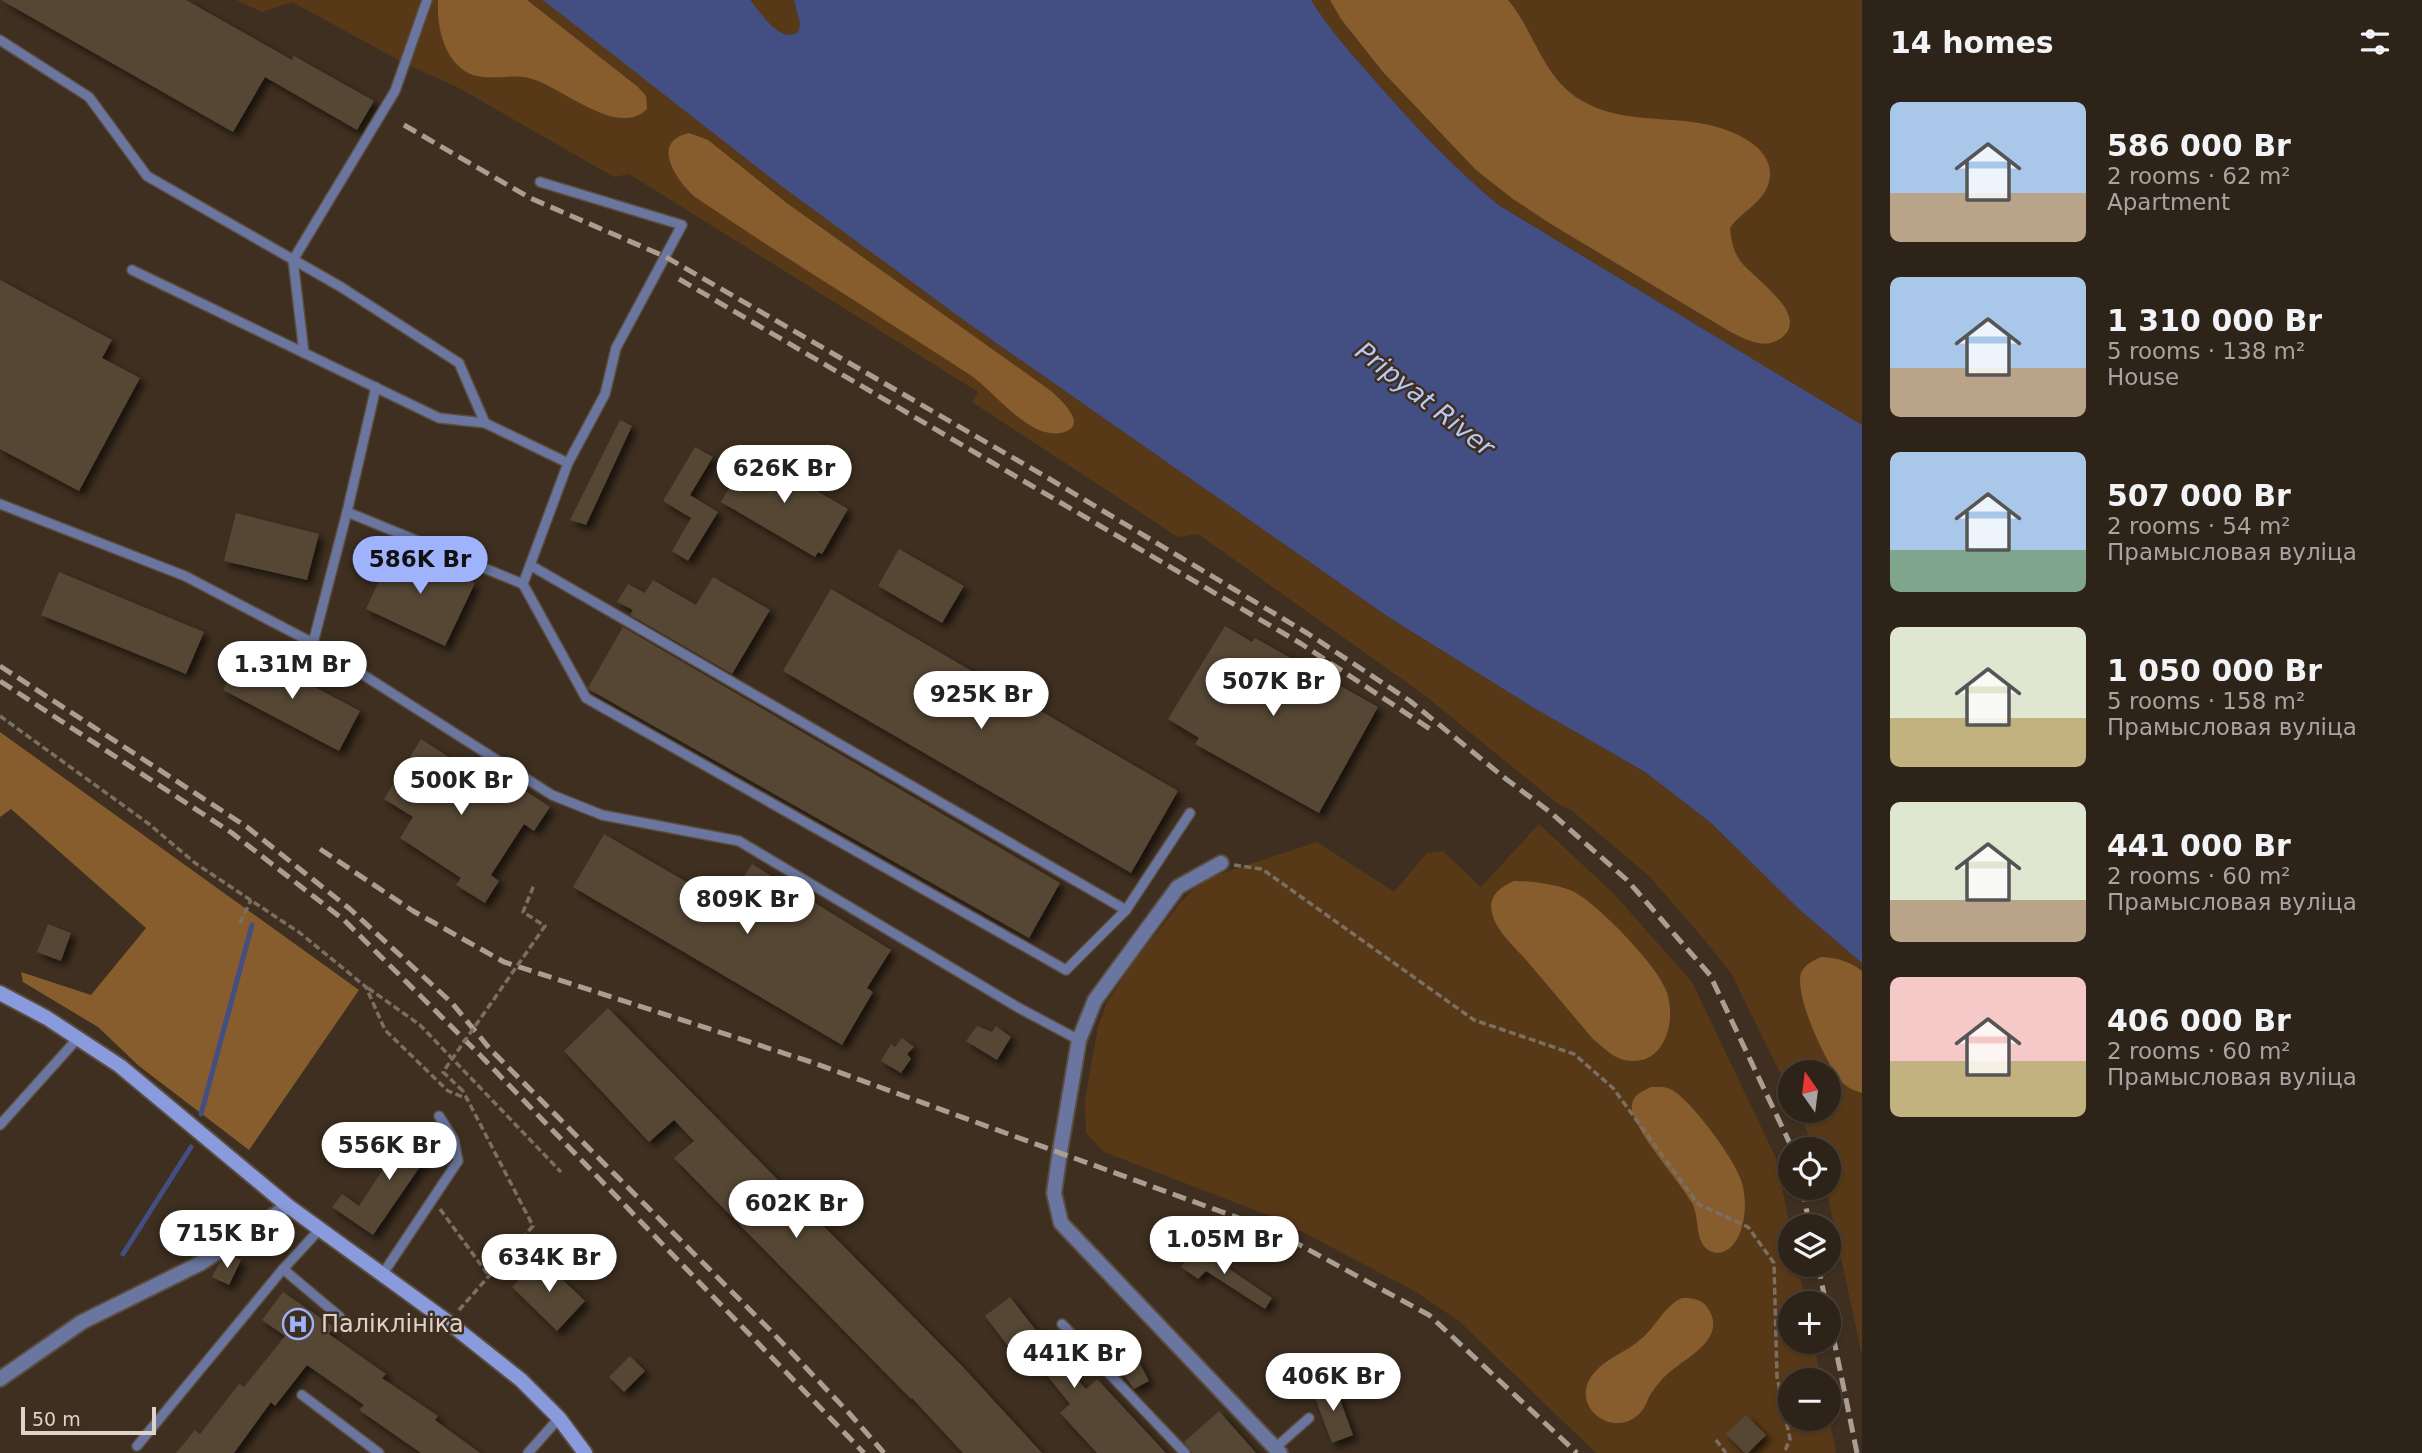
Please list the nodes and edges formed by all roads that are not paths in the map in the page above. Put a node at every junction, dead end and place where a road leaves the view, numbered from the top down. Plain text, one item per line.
1 (427, 0) edge
2 (0, 40) edge
3 (540, 182) dead end
4 (293, 260) junction
5 (132, 270) dead end
6 (304, 353) junction
7 (376, 387) junction
8 (485, 423) junction
9 (568, 463) junction
10 (0, 504) edge
11 (348, 512) junction
12 (530, 565) junction
13 (523, 583) junction
14 (313, 643) junction
15 (1190, 813) dead end
16 (1222, 863) road end
17 (1126, 910) junction
18 (0, 993) edge
19 (78, 1038) junction
20 (1079, 1040) junction
21 (439, 1116) dead end
22 (0, 1125) edge
23 (288, 1206) junction
24 (320, 1229) junction
25 (283, 1269) junction
26 (382, 1275) junction
27 (340, 1317) dead end
28 (1062, 1324) dead end
29 (0, 1379) edge
30 (302, 1395) dead end
31 (559, 1418) junction
32 (1309, 1418) dead end
33 (137, 1446) dead end
34 (1278, 1451) edge
35 (379, 1453) edge
36 (528, 1453) edge
37 (585, 1453) edge
38 (1185, 1453) edge

1 - 4 lane
2 - 4 lane
3 - 9 lane
4 - 6 lane
4 - 8 lane
5 - 6 lane
6 - 7 lane
7 - 8 lane
7 - 11 lane
8 - 9 lane
9 - 12 lane
10 - 14 lane
11 - 13 lane
11 - 14 lane
12 - 13 lane
12 - 17 lane
13 - 17 lane
14 - 20 lane
15 - 17 lane
16 - 20 street
18 - 19 street
19 - 22 lane
19 - 23 street
20 - 34 street
21 - 26 lane
23 - 24 street
23 - 29 street
24 - 25 lane
24 - 26 street
25 - 27 lane
25 - 33 lane
26 - 31 street
28 - 38 lane
30 - 35 lane
31 - 36 lane
31 - 37 street
32 - 34 lane

